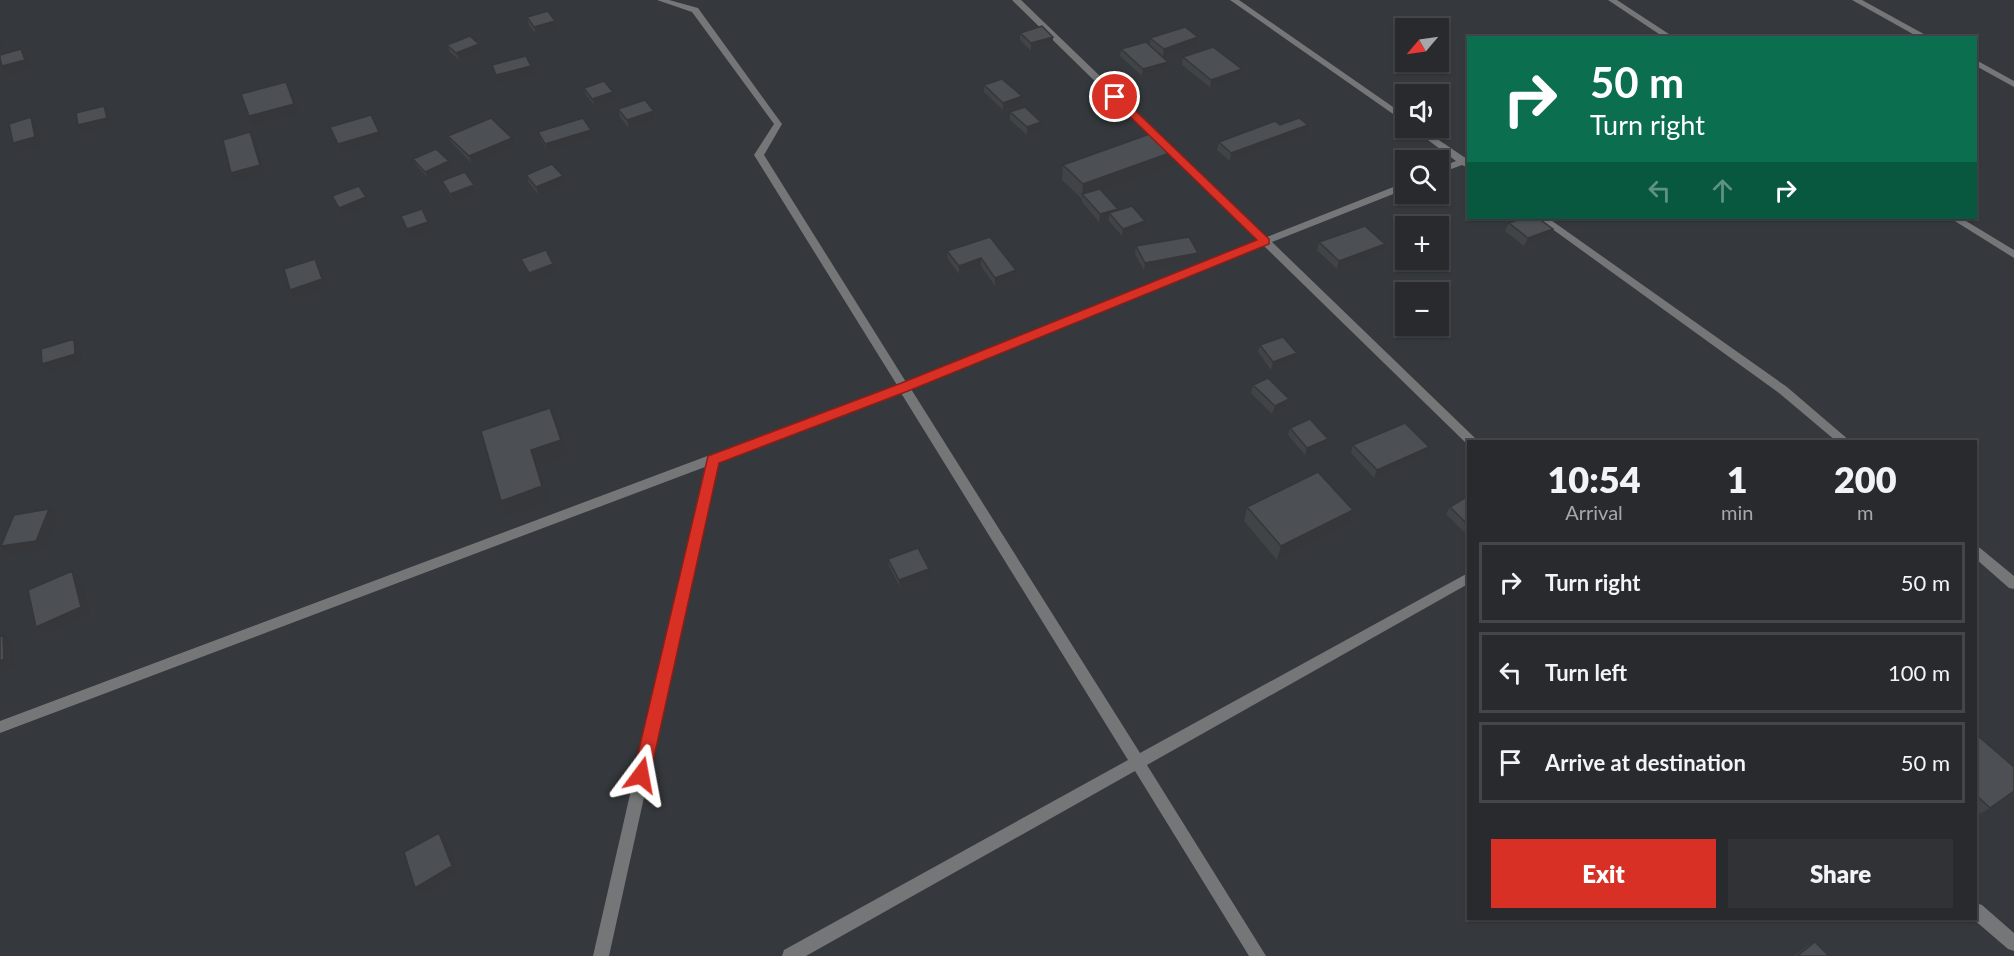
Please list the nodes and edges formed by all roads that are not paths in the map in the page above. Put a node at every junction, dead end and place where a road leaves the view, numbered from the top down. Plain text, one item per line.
1 (661, 0) edge
2 (1016, 0) edge
3 (1234, 0) edge
4 (1612, 0) edge
5 (1856, 0) edge
6 (1668, 36) edge
7 (1923, 36) edge
8 (1977, 64) edge
9 (2014, 84) edge
10 (1395, 112) edge
11 (1430, 138) edge
12 (1466, 163) edge
13 (1449, 168) edge
14 (1395, 189) edge
15 (1543, 219) edge
16 (1957, 219) edge
17 (1265, 241) junction
18 (2014, 255) edge
19 (904, 387) junction
20 (1470, 440) edge
21 (1843, 440) edge
22 (712, 459) junction
23 (1977, 553) edge
24 (1467, 579) edge
25 (2014, 584) edge
26 (0, 727) edge
27 (1137, 762) junction
28 (1977, 912) edge
29 (2014, 943) edge
30 (600, 956) edge
31 (790, 956) edge
32 (1258, 956) edge

1 - 19 street
2 - 17 street
3 - 10 street
4 - 6 street
5 - 7 street
8 - 9 street
11 - 12 street
12 - 13 street
14 - 17 street
15 - 21 street
16 - 18 street
17 - 19 street
17 - 20 street
19 - 22 street
19 - 27 street
22 - 26 street
22 - 30 street
23 - 25 street
24 - 27 street
27 - 31 street
27 - 32 street
28 - 29 street

